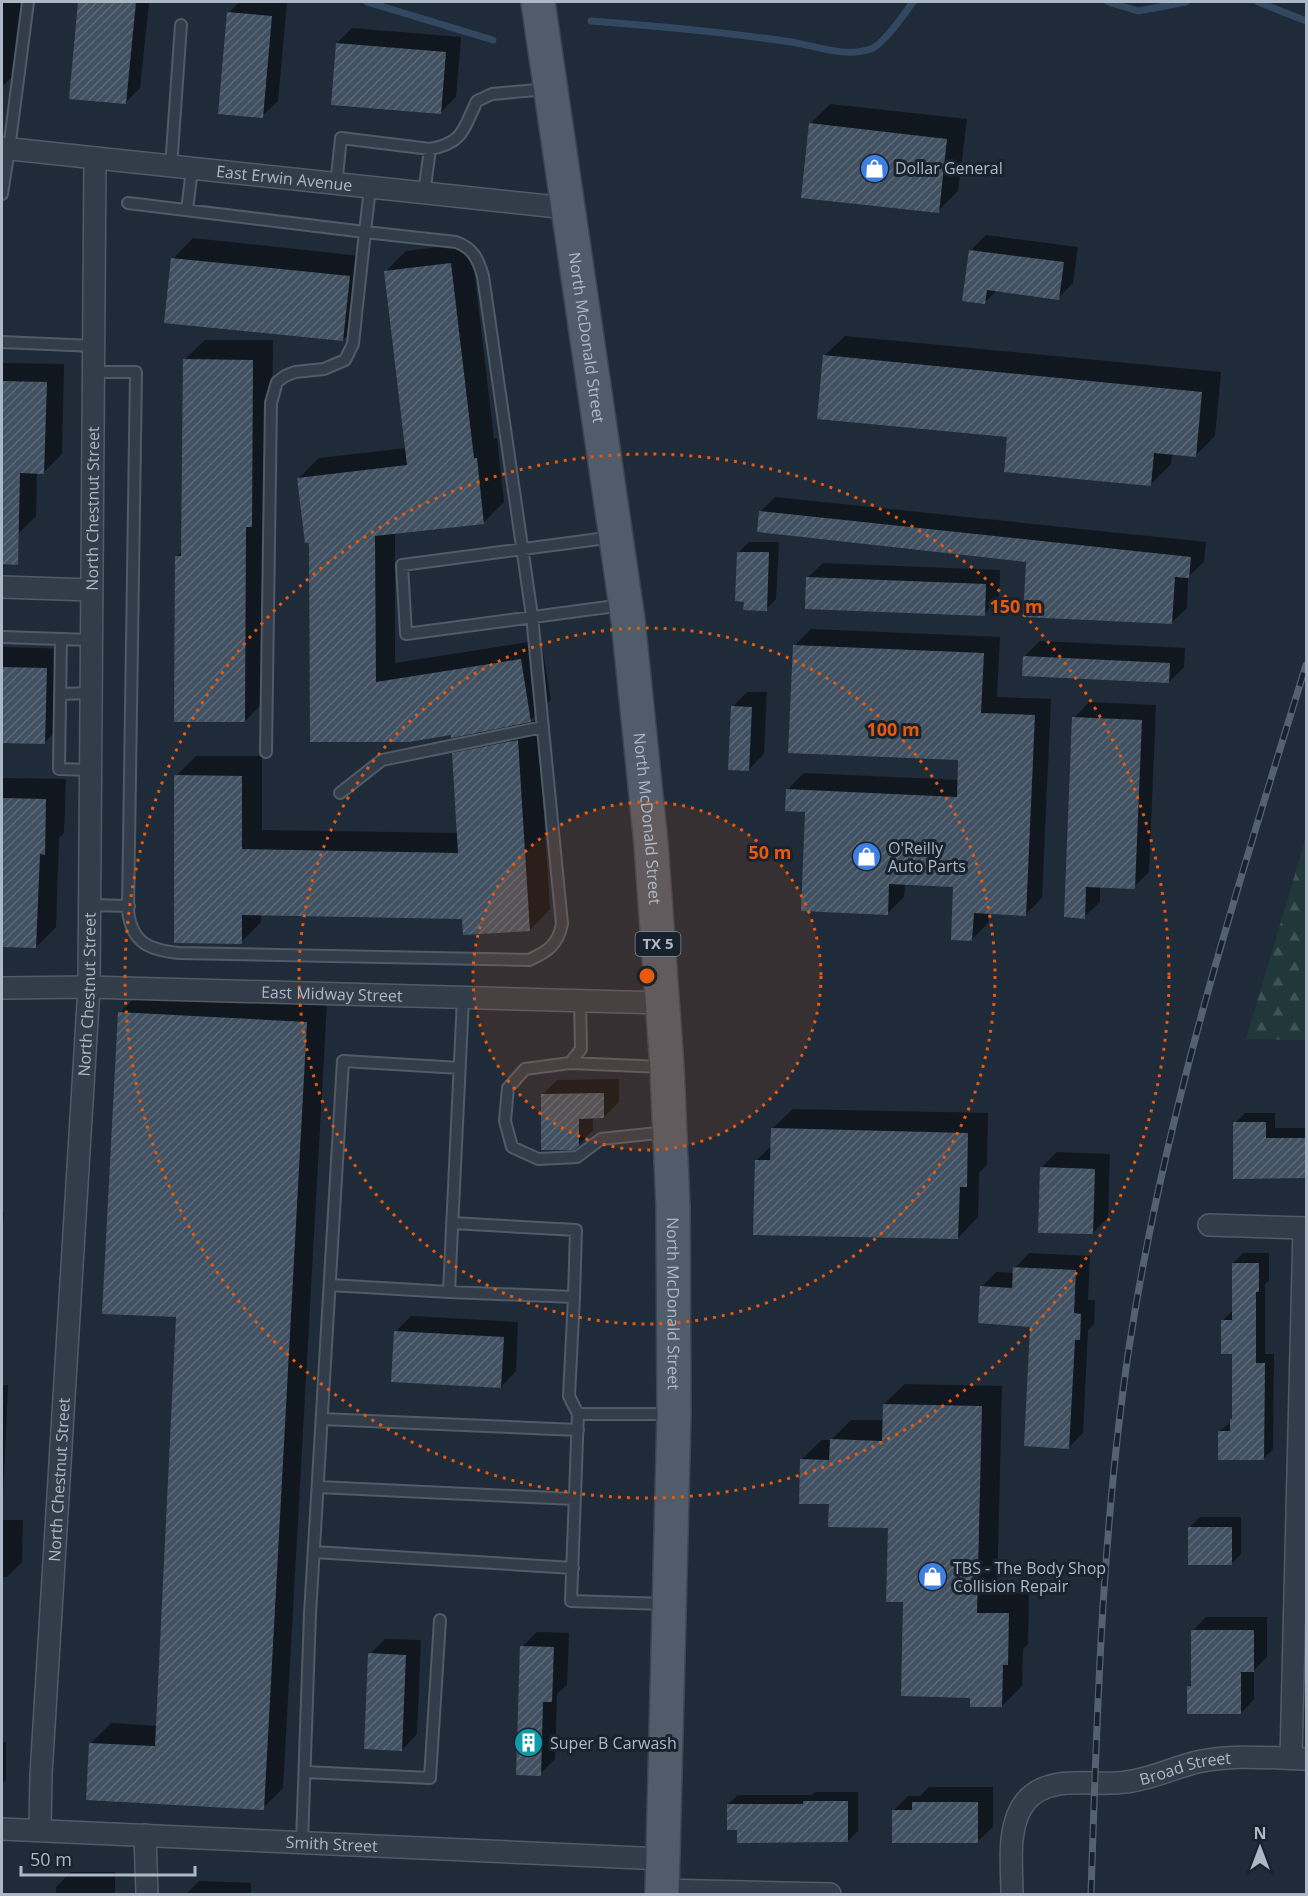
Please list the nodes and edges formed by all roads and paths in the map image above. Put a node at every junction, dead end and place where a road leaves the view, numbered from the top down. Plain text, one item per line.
1 (28, 2) edge
2 (538, 2) edge
3 (181, 25) dead end
4 (550, 89) junction
5 (5, 149) edge
6 (430, 150) junction
7 (95, 158) junction
8 (182, 168) junction
9 (336, 185) junction
10 (370, 188) junction
11 (2, 194) edge
12 (424, 194) junction
13 (128, 203) dead end
14 (567, 208) junction
15 (188, 210) junction
16 (365, 232) junction
17 (2, 342) edge
18 (94, 346) junction
19 (93, 372) junction
20 (617, 536) junction
21 (523, 549) junction
22 (2, 587) edge
23 (92, 590) junction
24 (626, 605) junction
25 (532, 616) junction
26 (2, 637) edge
27 (61, 639) junction
28 (92, 640) junction
29 (91, 693) junction
30 (60, 694) junction
31 (543, 727) junction
32 (266, 752) dead end
33 (90, 770) junction
34 (340, 793) dead end
35 (88, 905) junction
36 (129, 906) junction
37 (89, 987) junction
38 (2, 988) edge
39 (463, 999) junction
40 (580, 1001) junction
41 (662, 1003) junction
42 (570, 1063) junction
43 (667, 1067) junction
44 (459, 1068) junction
45 (671, 1132) junction
46 (452, 1223) junction
47 (1209, 1225) dead end
48 (1305, 1228) edge
49 (330, 1285) junction
50 (449, 1292) junction
51 (574, 1297) junction
52 (578, 1414) junction
53 (674, 1414) junction
54 (322, 1419) junction
55 (578, 1430) junction
56 (318, 1487) junction
57 (575, 1499) junction
58 (314, 1552) junction
59 (573, 1568) junction
60 (669, 1604) junction
61 (440, 1620) dead end
62 (1299, 1759) edge
63 (304, 1772) junction
64 (2, 1829) edge
65 (40, 1830) junction
66 (145, 1835) junction
67 (302, 1842) junction
68 (662, 1881) edge
69 (147, 1894) edge
70 (766, 1894) edge
71 (830, 1894) edge
72 (1012, 1894) edge

1 - 5 lane
2 - 4 main road, North McDonald Street / TX 5
3 - 8 lane
4 - 6 lane
4 - 14 main road, North McDonald Street / TX 5
5 - 7 street, East Erwin Avenue
5 - 11 lane
6 - 9 lane
6 - 12 lane
7 - 8 street, East Erwin Avenue
7 - 18 street, North Chestnut Street
8 - 9 street, East Erwin Avenue
8 - 15 lane
9 - 10 street, East Erwin Avenue
10 - 12 street, East Erwin Avenue
10 - 16 lane
12 - 14 street, East Erwin Avenue
13 - 15 lane
14 - 20 main road, North McDonald Street / TX 5
15 - 16 lane
16 - 21 lane
16 - 32 lane
17 - 18 lane
18 - 19 street, North Chestnut Street
19 - 23 street, North Chestnut Street
19 - 36 lane
20 - 21 lane
20 - 24 main road, North McDonald Street / TX 5
21 - 25 lane
21 - 25 lane
22 - 23 street
23 - 28 street, North Chestnut Street
24 - 25 lane
24 - 41 main road, North McDonald Street / TX 5
25 - 31 lane
26 - 27 lane
27 - 28 lane
27 - 30 lane
28 - 29 street, North Chestnut Street
29 - 30 lane
29 - 33 street, North Chestnut Street
30 - 33 lane
31 - 34 lane
31 - 36 lane
33 - 35 street, North Chestnut Street
35 - 36 lane
35 - 37 street, North Chestnut Street
37 - 38 street, East Midway Street
37 - 39 street, East Midway Street
37 - 65 street, North Chestnut Street
39 - 40 street, East Midway Street
39 - 44 lane
40 - 41 street, East Midway Street
40 - 42 lane
41 - 43 main road, North McDonald Street / TX 5
42 - 43 lane
42 - 45 lane
43 - 45 main road, North McDonald Street / TX 5
44 - 46 lane
44 - 49 lane
45 - 53 main road, North McDonald Street / TX 5
46 - 50 lane
46 - 51 lane
47 - 48 street
48 - 62 street
49 - 50 lane
49 - 54 lane
50 - 51 lane
51 - 52 lane
52 - 53 lane
52 - 55 lane
53 - 60 main road, North McDonald Street / TX 5
54 - 55 lane
54 - 56 lane
55 - 57 lane
56 - 57 lane
56 - 58 lane
57 - 59 lane
58 - 59 lane
58 - 63 lane
59 - 60 lane
60 - 68 main road, North McDonald Street / TX 5
61 - 63 lane
62 - 72 street, Broad Street
63 - 67 lane
64 - 65 street, Smith Street
65 - 66 street, Smith Street
66 - 67 street, Smith Street
66 - 69 street
67 - 68 street, Smith Street
68 - 70 street, Smith Street
70 - 71 street, Smith Street

